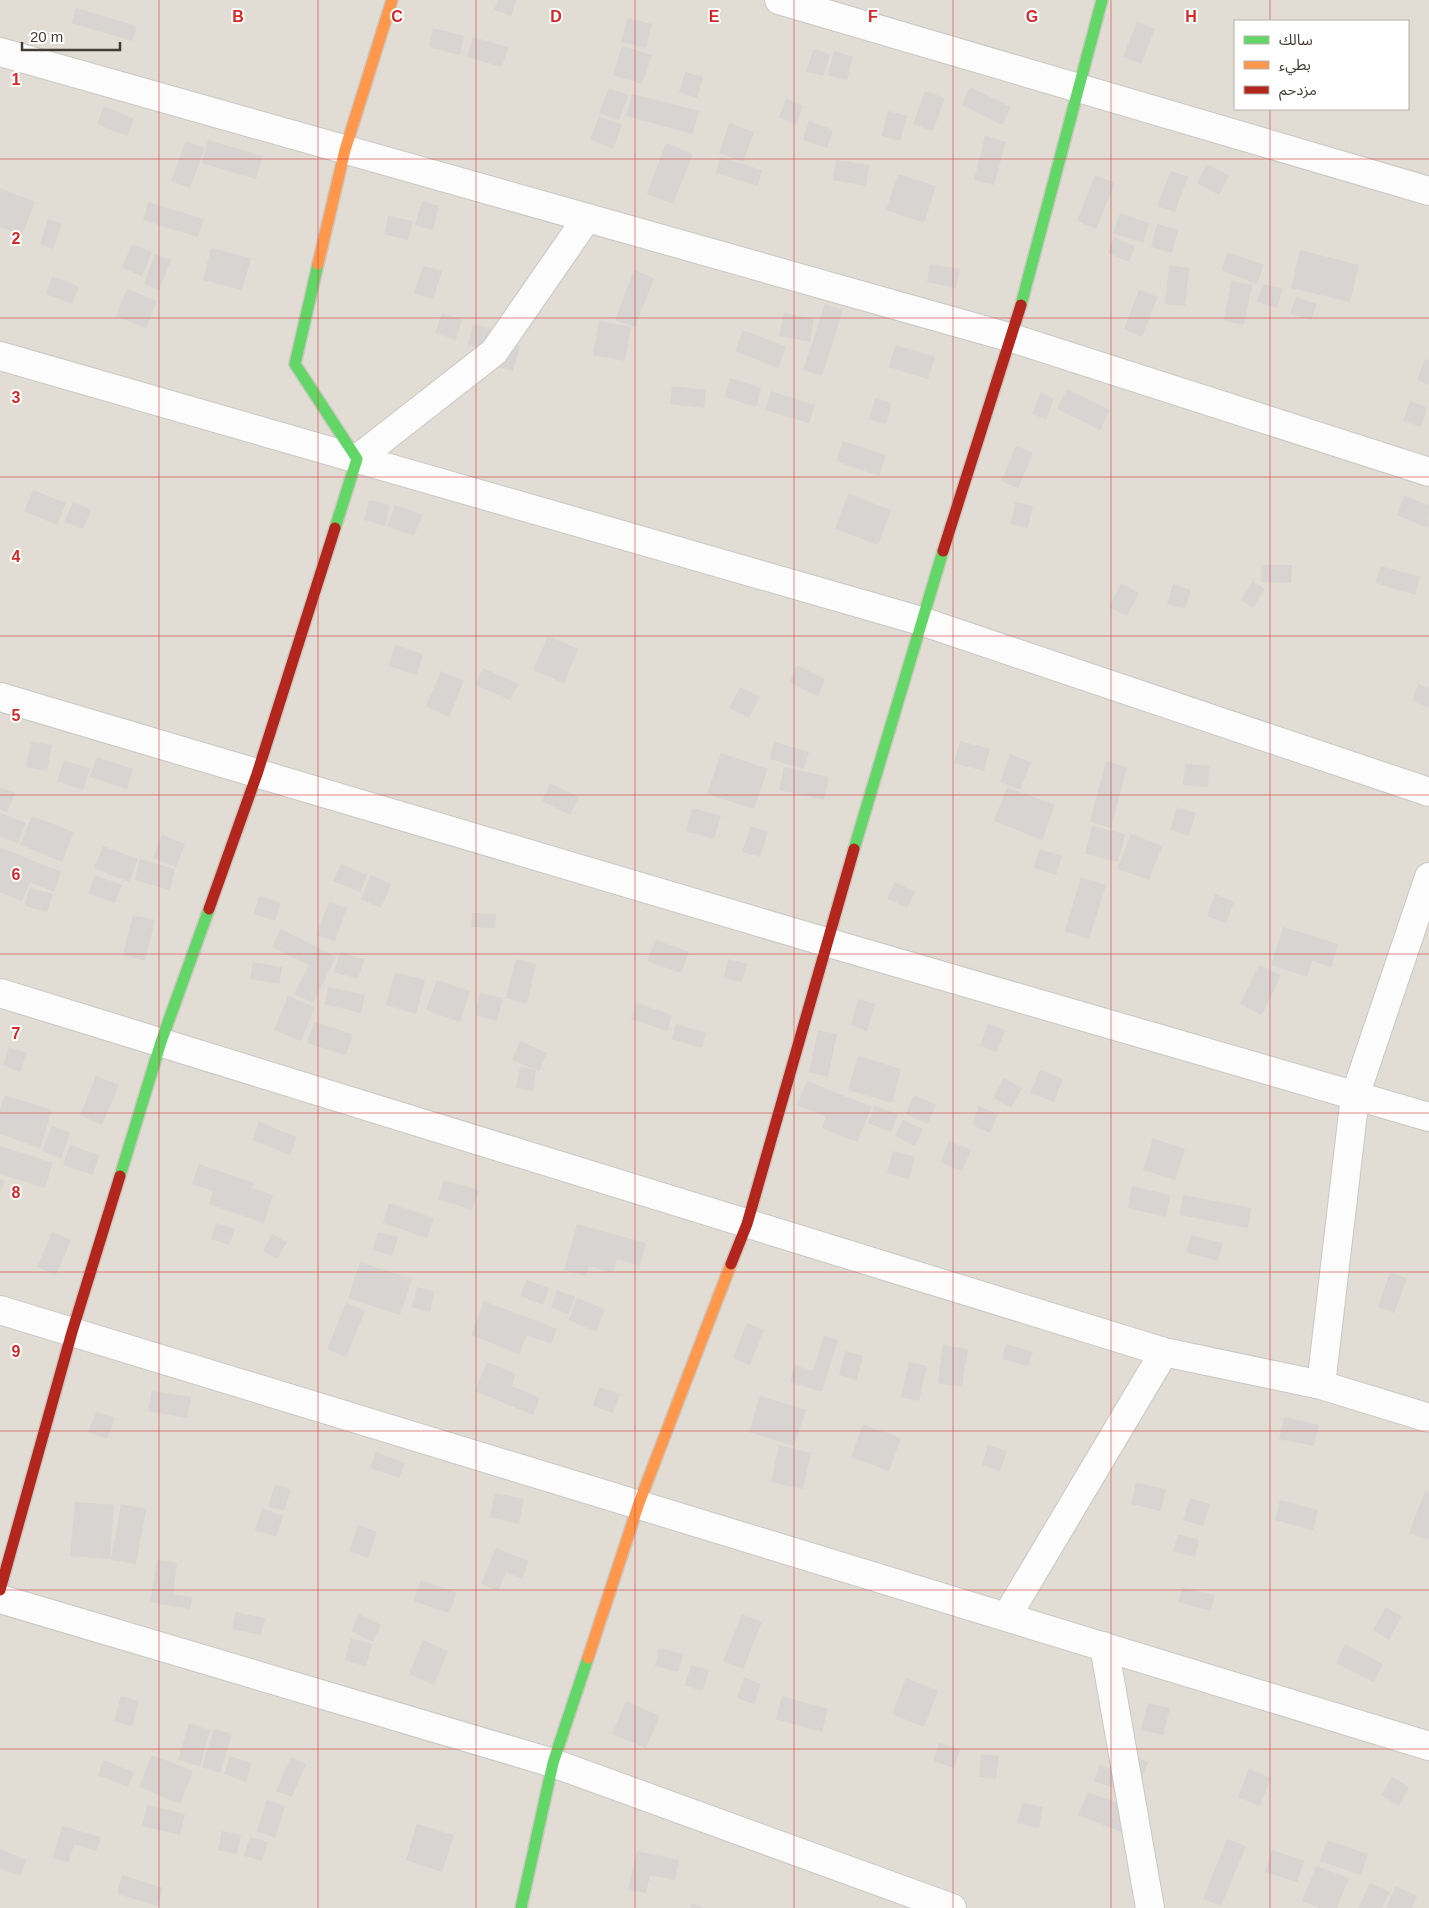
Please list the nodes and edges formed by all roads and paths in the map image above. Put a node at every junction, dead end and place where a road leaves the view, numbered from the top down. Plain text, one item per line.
1 (392, 0) edge
2 (779, 0) edge
3 (1102, 0) edge
4 (0, 52) edge
5 (1076, 87) junction
6 (345, 150) junction
7 (1429, 191) edge
8 (587, 218) junction
9 (1012, 338) junction
10 (0, 356) edge
11 (358, 459) junction
12 (1429, 472) edge
13 (921, 622) junction
14 (0, 697) edge
15 (257, 774) junction
16 (1429, 792) edge
17 (1429, 877) edge
18 (826, 942) junction
19 (0, 992) edge
20 (161, 1042) junction
21 (1355, 1096) junction
22 (1429, 1117) edge
23 (747, 1224) junction
24 (0, 1310) edge
25 (72, 1332) junction
26 (1164, 1352) junction
27 (1321, 1385) junction
28 (1429, 1418) edge
29 (639, 1503) junction
30 (0, 1590) edge
31 (0, 1600) edge
32 (1007, 1616) junction
33 (1104, 1646) junction
34 (1429, 1746) edge
35 (553, 1764) junction
36 (521, 1908) edge
37 (952, 1908) edge
38 (1150, 1908) edge

1 - 6 street
2 - 5 street
3 - 5 street
4 - 6 street
5 - 7 street
5 - 9 street
6 - 8 street
6 - 11 street
8 - 9 street
8 - 11 street
9 - 12 street
9 - 13 street
10 - 11 street
11 - 13 street
11 - 15 street
13 - 16 street
13 - 18 street
14 - 15 street
15 - 18 street
15 - 20 street
17 - 21 street
18 - 21 street
18 - 23 street
19 - 20 street
20 - 23 street
20 - 25 street
21 - 22 street
21 - 27 street
23 - 26 street
23 - 29 street
24 - 25 street
25 - 29 street
25 - 30 street
26 - 27 street
26 - 32 street
27 - 28 street
29 - 32 street
29 - 35 street
31 - 35 street
32 - 33 street
33 - 34 street
33 - 38 street
35 - 36 street
35 - 37 street

